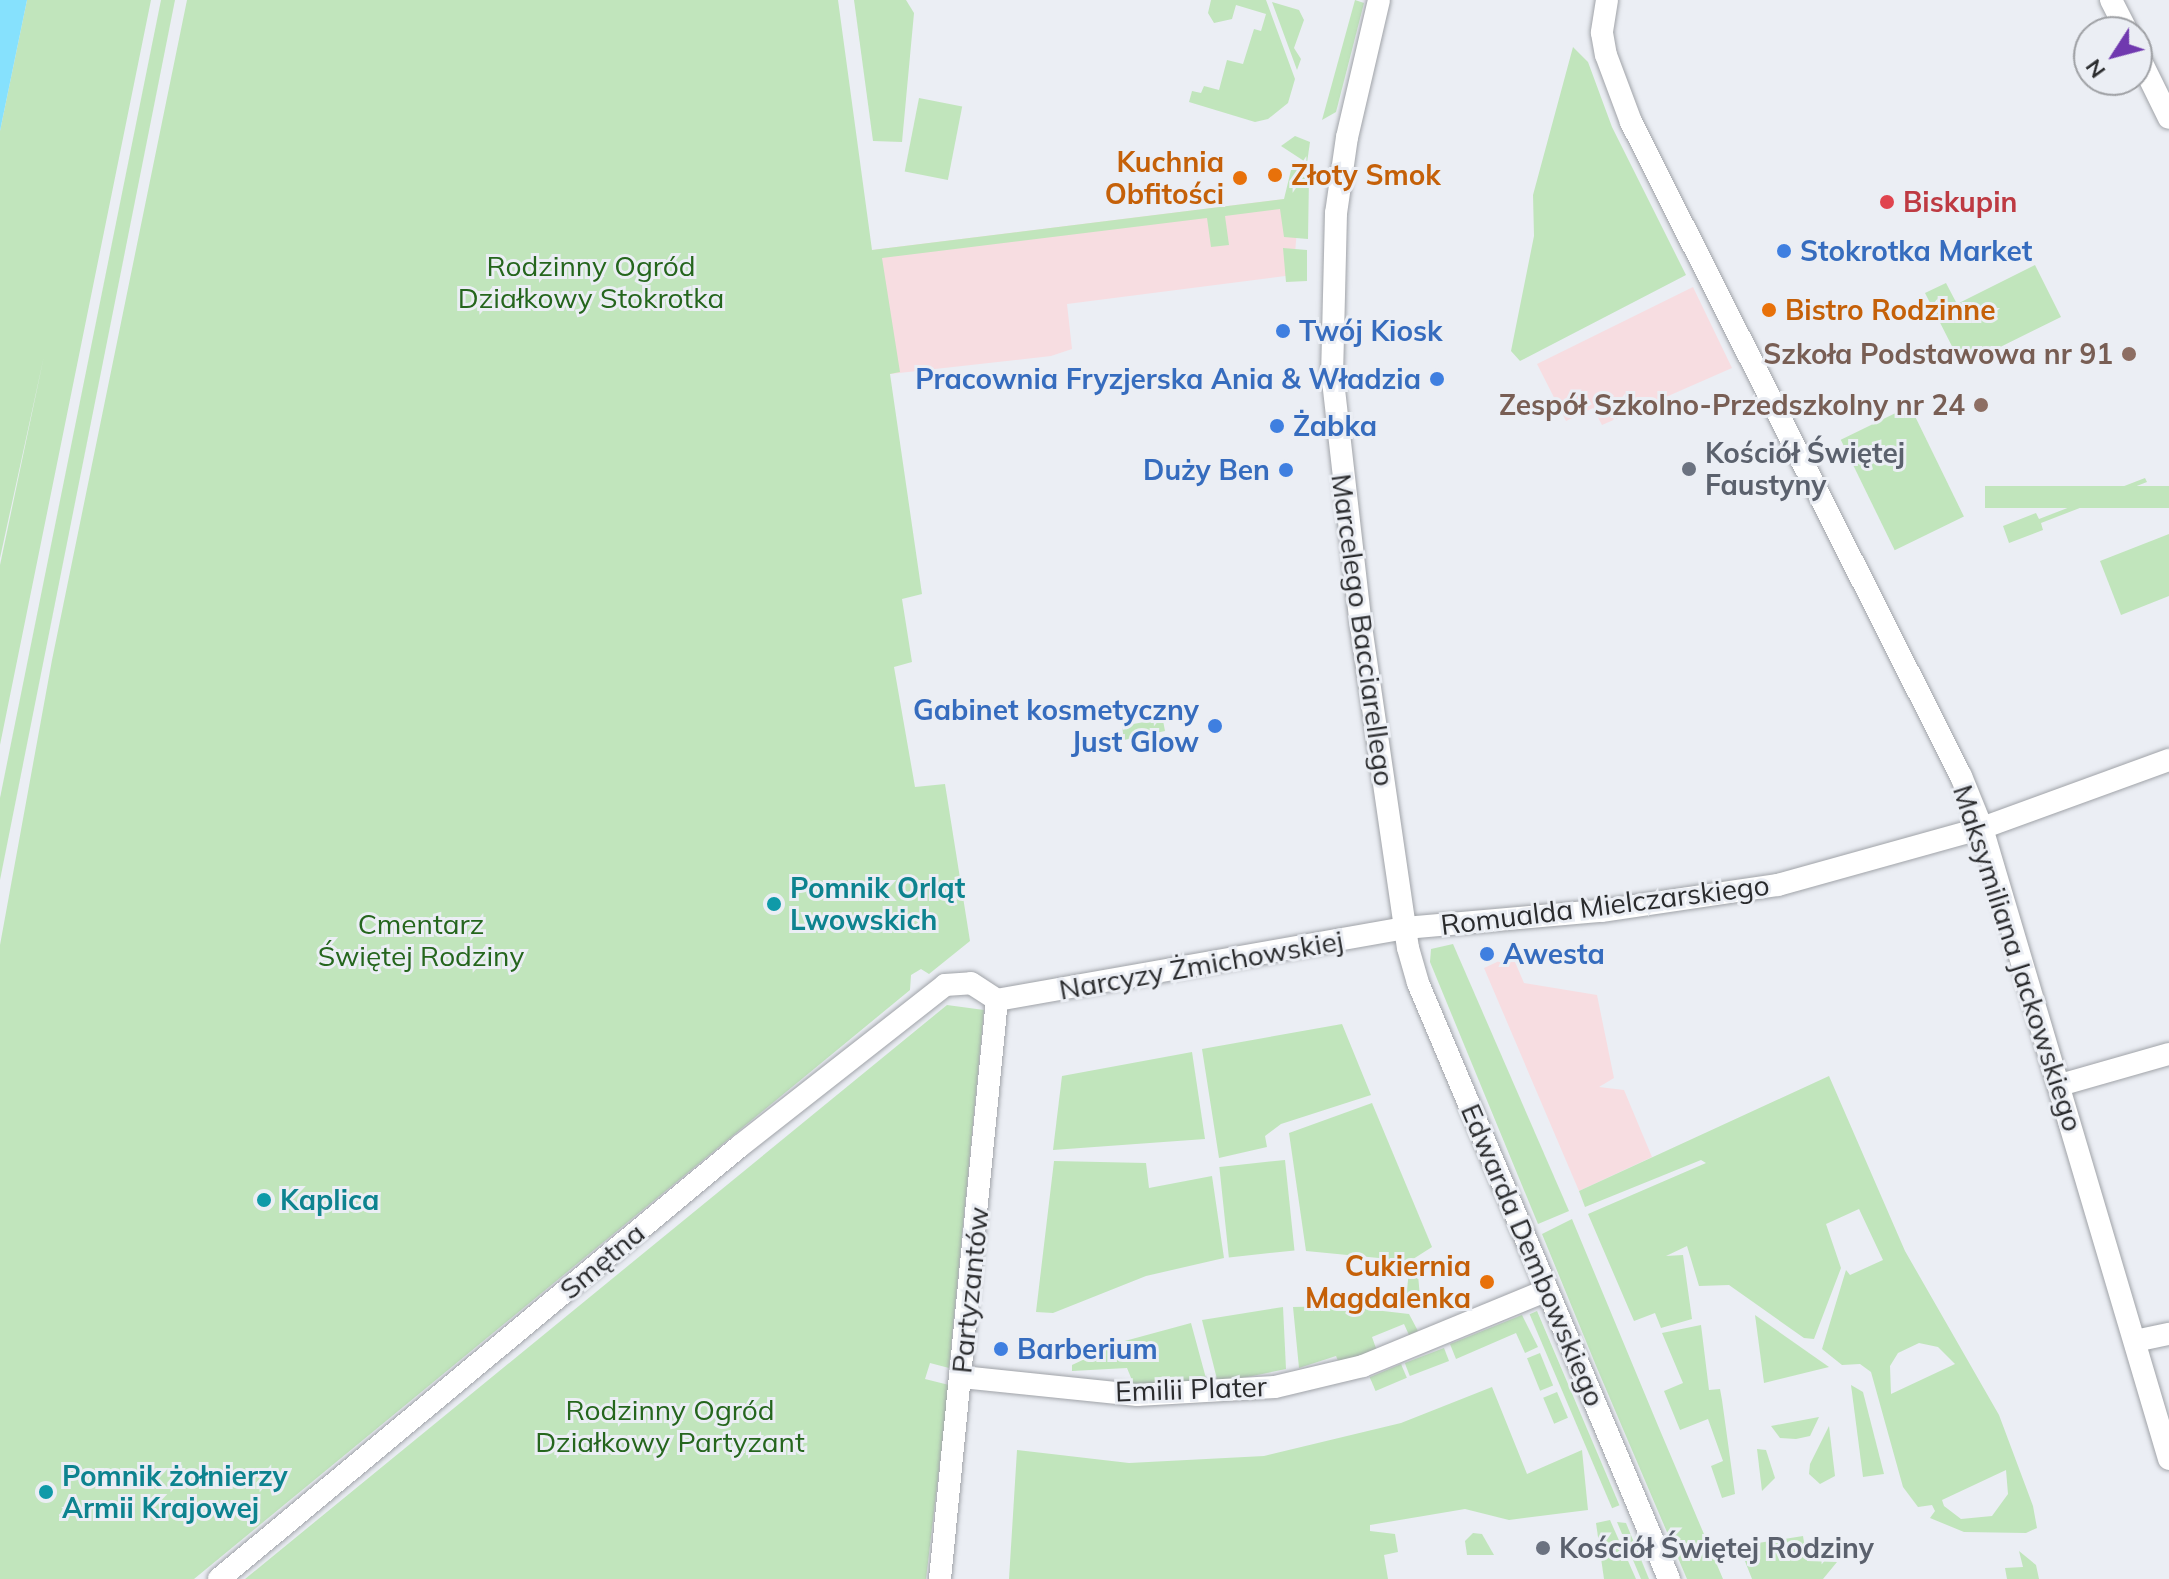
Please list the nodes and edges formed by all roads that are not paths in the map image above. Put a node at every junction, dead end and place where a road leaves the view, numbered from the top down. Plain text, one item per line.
1 (1379, 0) edge
2 (1607, 0) edge
3 (2153, 86) edge
4 (2169, 118) edge
5 (2169, 760) edge
6 (1982, 828) junction
7 (1405, 928) junction
8 (997, 1000) junction
9 (2169, 1054) edge
10 (2060, 1085) junction
11 (1547, 1290) junction
12 (2169, 1334) edge
13 (2135, 1341) junction
14 (962, 1377) junction
15 (2169, 1459) edge
16 (219, 1579) edge
17 (940, 1579) edge
18 (1669, 1579) edge

1 - 7 street, Marcelego Bacciarellego
2 - 6 street, Maksymiliana Jackowskiego
3 - 4 street
5 - 6 street, Romualda Mielczarskiego
6 - 7 street, Romualda Mielczarskiego
6 - 10 street, Maksymiliana Jackowskiego
7 - 8 street, Narcyzy Żmichowskiej
7 - 11 street, Edwarda Dembowskiego
8 - 14 street, Partyzantów
8 - 16 street, Smętna
9 - 10 street
10 - 13 street, Maksymiliana Jackowskiego
11 - 14 street, Emilii Plater
11 - 18 street, Edwarda Dembowskiego
12 - 13 street
13 - 15 street, Maksymiliana Jackowskiego
14 - 17 street, Partyzantów

